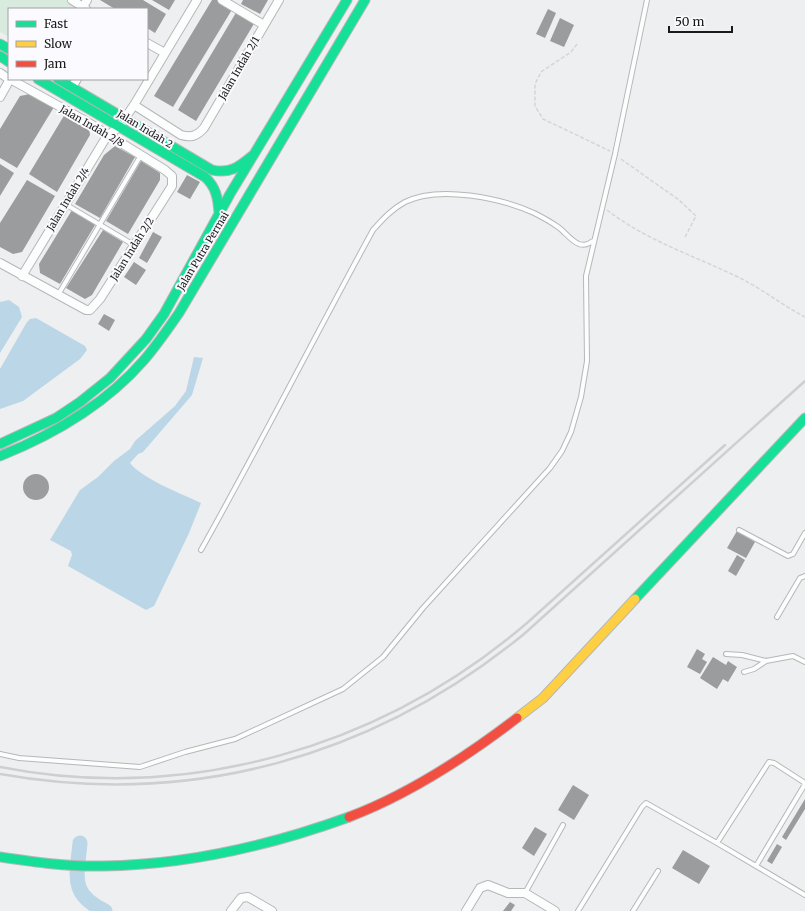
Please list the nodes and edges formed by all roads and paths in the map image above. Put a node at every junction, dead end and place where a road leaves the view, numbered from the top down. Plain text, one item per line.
1 (72, 0) edge
2 (197, 0) edge
3 (222, 0) edge
4 (279, 0) edge
5 (347, 0) edge
6 (365, 0) edge
7 (647, 0) edge
8 (86, 5) edge
9 (264, 25) junction
10 (148, 44) edge
11 (576, 44) dead end
12 (165, 53) junction
13 (9, 80) edge
14 (12, 80) edge
15 (40, 80) edge
16 (62, 80) edge
17 (74, 83) edge
18 (0, 97) edge
19 (134, 105) junction
20 (125, 118) junction
21 (119, 127) junction
22 (107, 136) junction
23 (141, 154) junction
24 (254, 154) junction
25 (615, 154) junction
26 (172, 176) joint
27 (64, 204) junction
28 (603, 206) junction
29 (219, 213) junction
30 (100, 225) junction
31 (685, 237) dead end
32 (593, 241) junction
33 (134, 245) junction
34 (0, 263) edge
35 (22, 276) junction
36 (58, 296) junction
37 (805, 317) edge
38 (805, 418) edge
39 (0, 444) edge
40 (0, 456) edge
41 (739, 530) dead end
42 (805, 533) edge
43 (201, 550) dead end
44 (805, 576) edge
45 (777, 617) dead end
46 (726, 654) dead end
47 (766, 661) junction
48 (805, 662) edge
49 (744, 672) dead end
50 (0, 754) edge
51 (805, 784) edge
52 (563, 825) dead end
53 (717, 843) junction
54 (0, 857) edge
55 (756, 866) junction
56 (658, 871) dead end
57 (525, 893) junction
58 (805, 895) edge
59 (231, 911) edge
60 (272, 911) edge
61 (466, 911) edge
62 (555, 911) edge
63 (578, 911) edge
64 (633, 911) edge

1 - 8 street
2 - 12 street, Jalan Indah 2/4
3 - 9 street
4 - 9 street, Jalan Indah 2/1
5 - 24 street, Jalan Putra Permai
6 - 40 street, Jalan Putra Permai
7 - 25 lane
9 - 19 street, Jalan Indah 2/1
10 - 12 street
11 - 25 path
12 - 19 street, Jalan Indah 2/4
13 - 18 street
14 - 22 street, Jalan Indah 2/8
15 - 21 street, Jalan Indah 2
16 - 17 street, Jalan Indah 2
17 - 20 street, Jalan Indah 2
19 - 20 street, Jalan Indah 2/4
20 - 21 street, Jalan Indah 2/4
20 - 24 street, Jalan Indah 2
21 - 22 street, Jalan Indah 2/4
21 - 29 street, Jalan Indah 2
22 - 23 street, Jalan Indah 2/8
22 - 27 street, Jalan Indah 2/4
23 - 26 street, Jalan Indah 2/8
23 - 30 lane
24 - 29 street, Jalan Putra Permai
25 - 28 lane
25 - 31 path
26 - 33 street, Jalan Indah 2/2
27 - 30 lane
27 - 35 street, Jalan Indah 2/4
28 - 32 lane
28 - 37 path
29 - 39 street, Jalan Putra Permai
30 - 33 lane
30 - 36 lane
32 - 43 lane
32 - 50 lane
33 - 36 street, Jalan Indah 2/2
34 - 35 street
35 - 36 street
38 - 54 street
41 - 42 lane
44 - 45 lane
46 - 47 lane
47 - 48 lane
47 - 49 lane
51 - 53 lane
51 - 55 lane
52 - 57 lane
53 - 55 lane
53 - 63 lane
55 - 58 lane
56 - 64 lane
57 - 61 street
57 - 62 street
59 - 60 street

